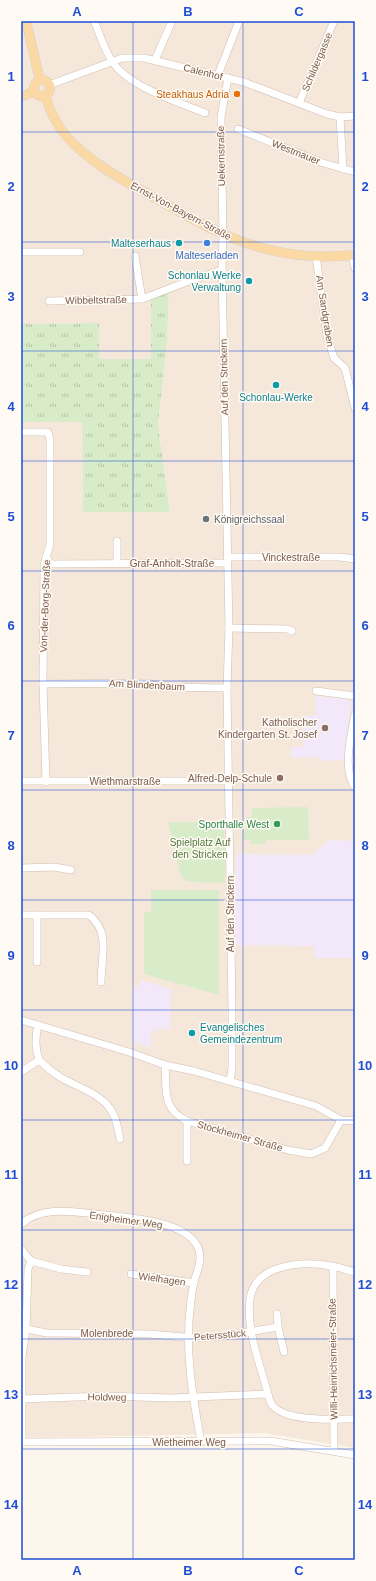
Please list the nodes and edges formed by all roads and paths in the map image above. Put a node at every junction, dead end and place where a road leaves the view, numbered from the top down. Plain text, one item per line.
1 (26, 21) edge
2 (94, 21) edge
3 (172, 21) edge
4 (239, 21) edge
5 (334, 21) edge
6 (155, 60) junction
7 (112, 61) junction
8 (218, 75) junction
9 (228, 78) junction
10 (40, 80) junction
11 (49, 85) junction
12 (34, 91) junction
13 (45, 96) junction
14 (21, 97) edge
15 (300, 103) junction
16 (205, 113) dead end
17 (355, 116) edge
18 (340, 117) junction
19 (238, 129) dead end
20 (343, 169) junction
21 (355, 172) edge
22 (223, 234) junction
23 (21, 252) edge
24 (80, 252) dead end
25 (354, 255) edge
26 (135, 256) dead end
27 (316, 256) junction
28 (355, 268) edge
29 (222, 270) junction
30 (142, 299) junction
31 (49, 301) dead end
32 (355, 408) edge
33 (21, 432) edge
34 (227, 520) junction
35 (257, 520) dead end
36 (117, 541) dead end
37 (46, 557) junction
38 (355, 559) edge
39 (227, 560) junction
40 (117, 564) junction
41 (228, 628) junction
42 (292, 631) dead end
43 (43, 684) junction
44 (227, 688) junction
45 (316, 691) dead end
46 (355, 696) edge
47 (355, 715) edge
48 (353, 737) edge
49 (352, 768) edge
50 (21, 781) edge
51 (229, 781) junction
52 (46, 782) junction
53 (353, 784) edge
54 (21, 868) edge
55 (71, 870) dead end
56 (21, 915) edge
57 (37, 915) junction
58 (37, 962) dead end
59 (101, 982) dead end
60 (21, 1020) edge
61 (38, 1025) junction
62 (39, 1060) junction
63 (164, 1065) junction
64 (21, 1072) edge
65 (230, 1081) junction
66 (341, 1120) junction
67 (187, 1121) junction
68 (355, 1121) edge
69 (120, 1139) dead end
70 (187, 1161) dead end
71 (21, 1224) edge
72 (21, 1249) edge
73 (31, 1261) junction
74 (332, 1266) junction
75 (87, 1272) dead end
76 (355, 1272) edge
77 (130, 1274) dead end
78 (194, 1283) junction
79 (277, 1314) dead end
80 (278, 1327) junction
81 (26, 1329) junction
82 (252, 1332) junction
83 (188, 1337) junction
84 (284, 1352) dead end
85 (264, 1394) junction
86 (193, 1396) junction
87 (22, 1399) edge
88 (334, 1419) junction
89 (355, 1419) edge
90 (22, 1442) edge
91 (201, 1442) junction
92 (334, 1452) junction
93 (355, 1455) edge

1 - 10 main road
2 - 7 street
3 - 6 street
4 - 8 street
5 - 15 street, Schildergasse
6 - 7 street, Calenhof
6 - 8 street, Calenhof
7 - 11 street, Calenhof
7 - 16 street
8 - 9 street, Calenhof
9 - 15 street, Calenhof
9 - 22 street, Uekernstraße
10 - 11 main road
10 - 12 main road
11 - 13 main road
12 - 13 main road
12 - 14 main road
13 - 22 main road, Ernst-Von-Bayern-Straße
15 - 18 street, Calenhof
17 - 18 street, Calenhof
18 - 20 street
19 - 20 street, Westmauer
20 - 21 street, Westmauer
22 - 27 main road, Ernst-Von-Bayern-Straße
22 - 29 street, Auf den Strickern
23 - 24 street
25 - 27 main road, Ernst-Von-Bayern-Straße
25 - 28 street
26 - 30 street, Wibbeltstraße
27 - 32 street, Am Sandgraben
29 - 30 street, Wibbeltstraße
29 - 34 street, Auf den Strickern
30 - 31 street, Wibbeltstraße
33 - 37 street, Von-der-Borg-Straße
34 - 35 street
34 - 39 street, Auf den Strickern
36 - 40 street, Graf-Anholt-Straße
37 - 40 street, Graf-Anholt-Straße
37 - 43 street, Von-der-Borg-Straße
38 - 39 street, Vinckestraße
39 - 40 street, Graf-Anholt-Straße
39 - 41 street, Auf den Strickern
41 - 42 street
41 - 44 street, Auf den Strickern
43 - 44 street, Am Blindenbaum
43 - 52 street, Von-der-Borg-Straße
44 - 51 street, Auf den Strickern
45 - 46 street
47 - 48 street
48 - 49 street
49 - 53 street
50 - 52 street, Wiethmarstraße
51 - 52 street, Wiethmarstraße
51 - 65 street, Auf den Strickern
54 - 55 street
56 - 57 street
57 - 58 street
57 - 59 street
60 - 61 street
61 - 62 street
61 - 63 street
62 - 64 street
62 - 69 street
63 - 65 street
63 - 67 street, Stockheimer Straße
65 - 66 street
66 - 67 street, Stockheimer Straße
66 - 68 street
67 - 70 street
71 - 78 street, Enigheimer Weg
72 - 73 street
73 - 75 street
73 - 81 street
74 - 76 street
74 - 82 street
74 - 88 street, Willi-Heinrichsmeier-Straße
77 - 78 street, Wielhagen
78 - 83 street, Enigheimer Weg
79 - 80 street
80 - 82 street, Petersstück
80 - 84 street
81 - 83 street, Molenbrede
81 - 87 street
82 - 83 street, Petersstück
82 - 85 street
83 - 86 street, Enigheimer Weg
85 - 86 street, Holdweg
85 - 88 street
86 - 87 street, Holdweg
86 - 91 street, Enigheimer Weg
87 - 90 street
88 - 89 street
88 - 92 street, Willi-Heinrichsmeier-Straße
90 - 91 street, Wietheimer Weg
91 - 92 street, Wietheimer Weg
92 - 93 street, Wietheimer Weg

